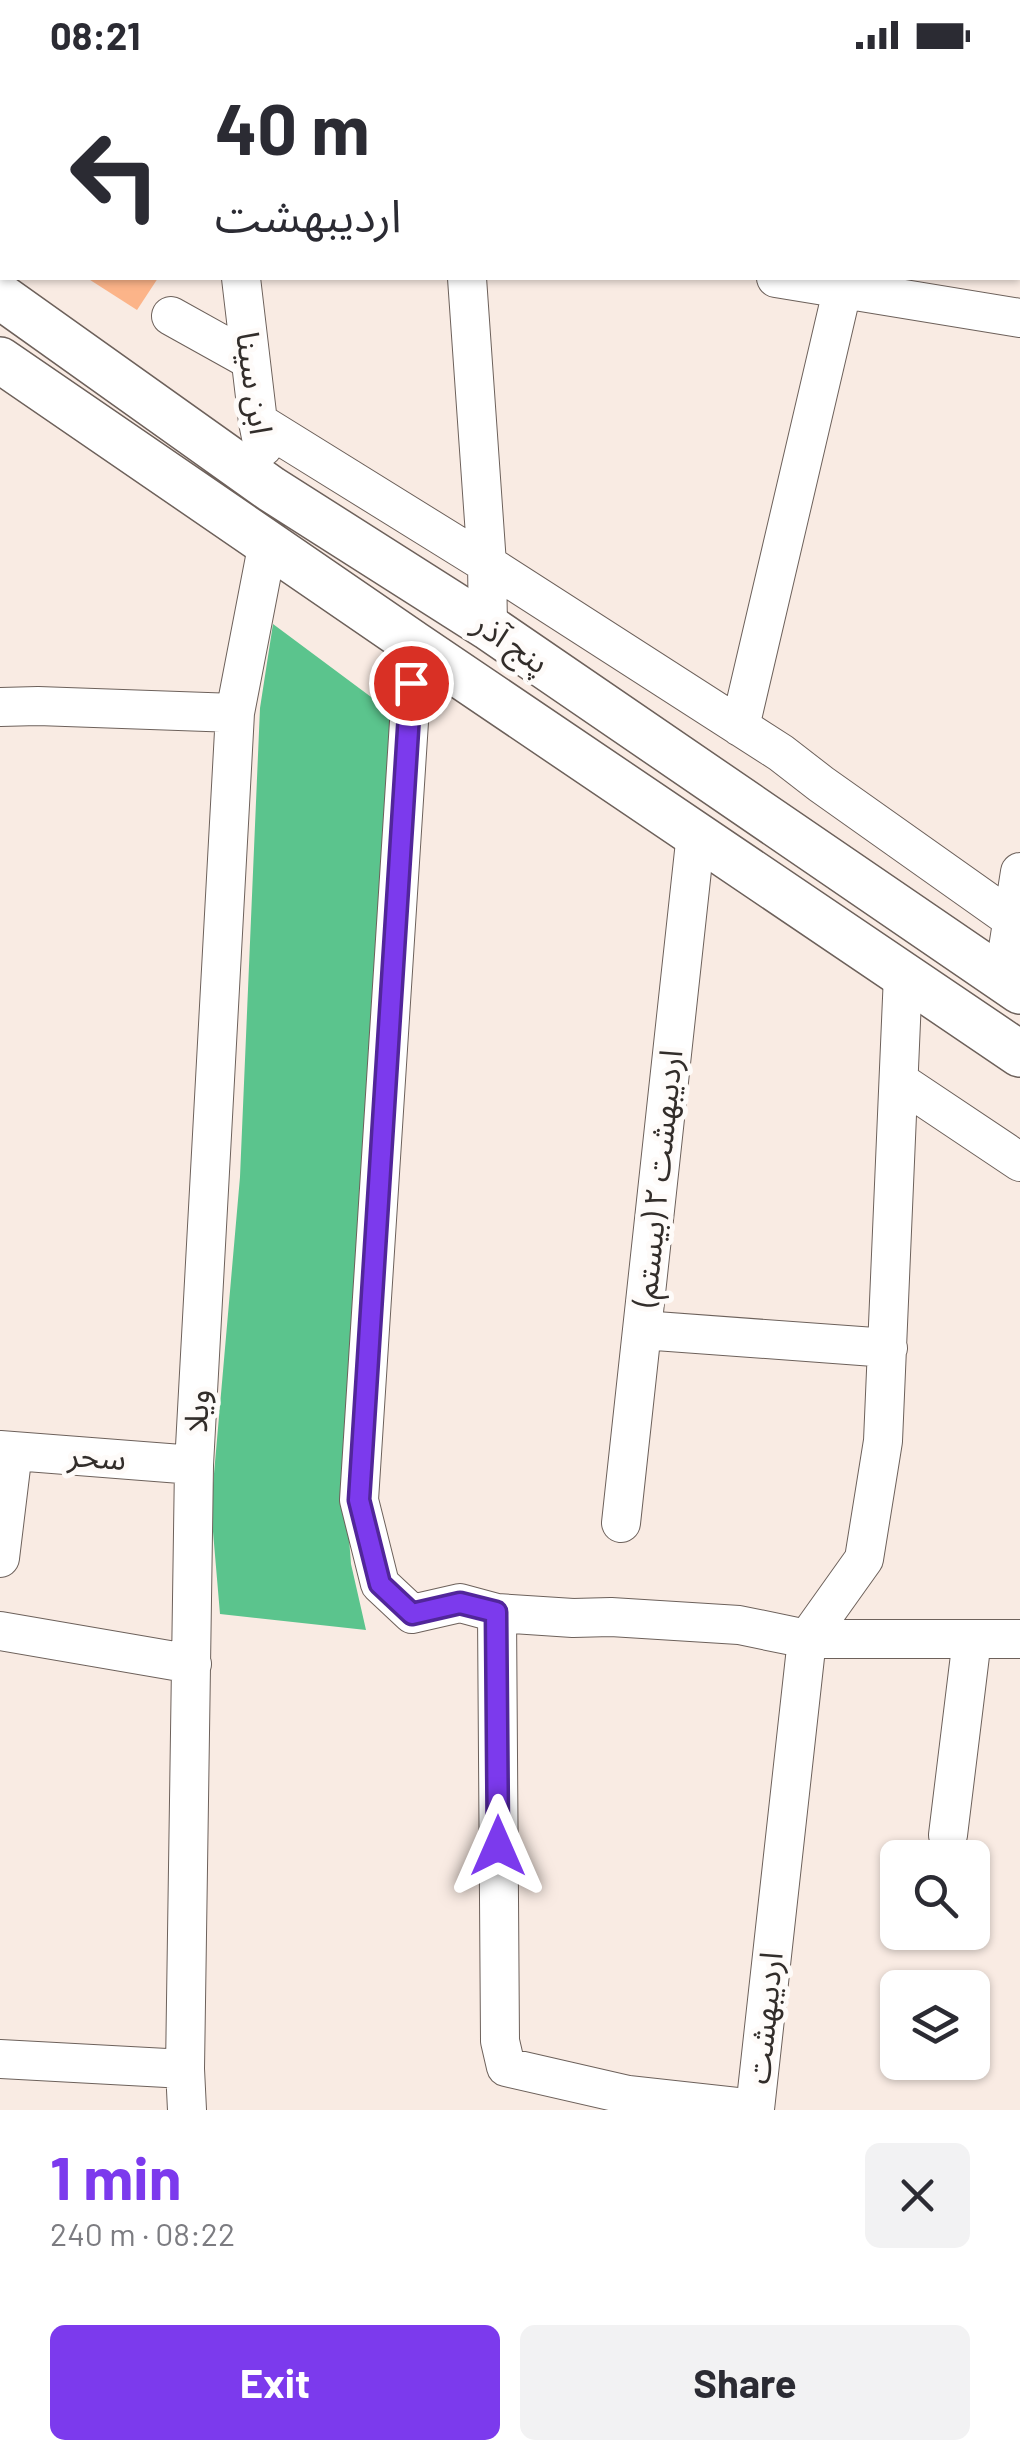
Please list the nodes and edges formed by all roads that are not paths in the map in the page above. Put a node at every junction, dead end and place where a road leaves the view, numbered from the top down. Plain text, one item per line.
1 (241, 280) edge
2 (467, 280) edge
3 (803, 280) edge
4 (844, 283) edge
5 (0, 296) edge
6 (171, 316) dead end
7 (1020, 318) edge
8 (0, 360) edge
9 (250, 360) junction
10 (258, 422) junction
11 (271, 488) junction
12 (268, 542) junction
13 (487, 564) junction
14 (488, 627) junction
15 (414, 644) junction
16 (0, 707) edge
17 (235, 712) junction
18 (740, 727) junction
19 (696, 834) junction
20 (1020, 872) edge
21 (1016, 922) edge
22 (904, 974) junction
23 (1011, 986) edge
24 (1020, 1054) edge
25 (899, 1081) junction
26 (1020, 1162) edge
27 (642, 1330) junction
28 (888, 1348) junction
29 (7, 1450) edge
30 (194, 1465) junction
31 (620, 1522) dead end
32 (0, 1558) edge
33 (496, 1612) junction
34 (0, 1631) edge
35 (972, 1639) junction
36 (1020, 1639) edge
37 (807, 1640) junction
38 (192, 1664) junction
39 (948, 1835) dead end
40 (0, 2060) edge
41 (185, 2069) junction
42 (628, 2103) edge
43 (187, 2110) edge

1 - 9 street, ابن سینا
2 - 13 street
3 - 4 street
4 - 7 street
4 - 18 street
5 - 11 main road, پنج آذر
6 - 9 street
8 - 12 main road, پنج آذر
9 - 10 street, ابن سینا
10 - 11 street, ابن سینا
10 - 13 street
11 - 14 main road, پنج آذر
12 - 15 main road, پنج آذر
12 - 17 street, ویلا
13 - 14 street
13 - 18 street
14 - 23 main road, پنج آذر
15 - 19 main road, پنج آذر
15 - 33 street
16 - 17 street
17 - 30 street, ویلا
18 - 21 street
19 - 22 main road, پنج آذر
19 - 27 street, اردیبهشت ۲ (بیستم)
20 - 21 street
21 - 23 street
22 - 24 main road, پنج آذر
22 - 25 street, اردیبهشت
25 - 26 street
25 - 28 street, اردیبهشت
27 - 28 street
27 - 31 street, اردیبهشت ۲ (بیستم)
28 - 37 street, اردیبهشت
29 - 30 street, سحر
29 - 32 street
30 - 38 street, ویلا
33 - 37 street
33 - 42 street, اردیبهشت
34 - 38 street
35 - 36 street
35 - 37 street
35 - 39 street
37 - 42 street, اردیبهشت
38 - 41 street, ویلا
40 - 41 street
41 - 43 street, ویلا

